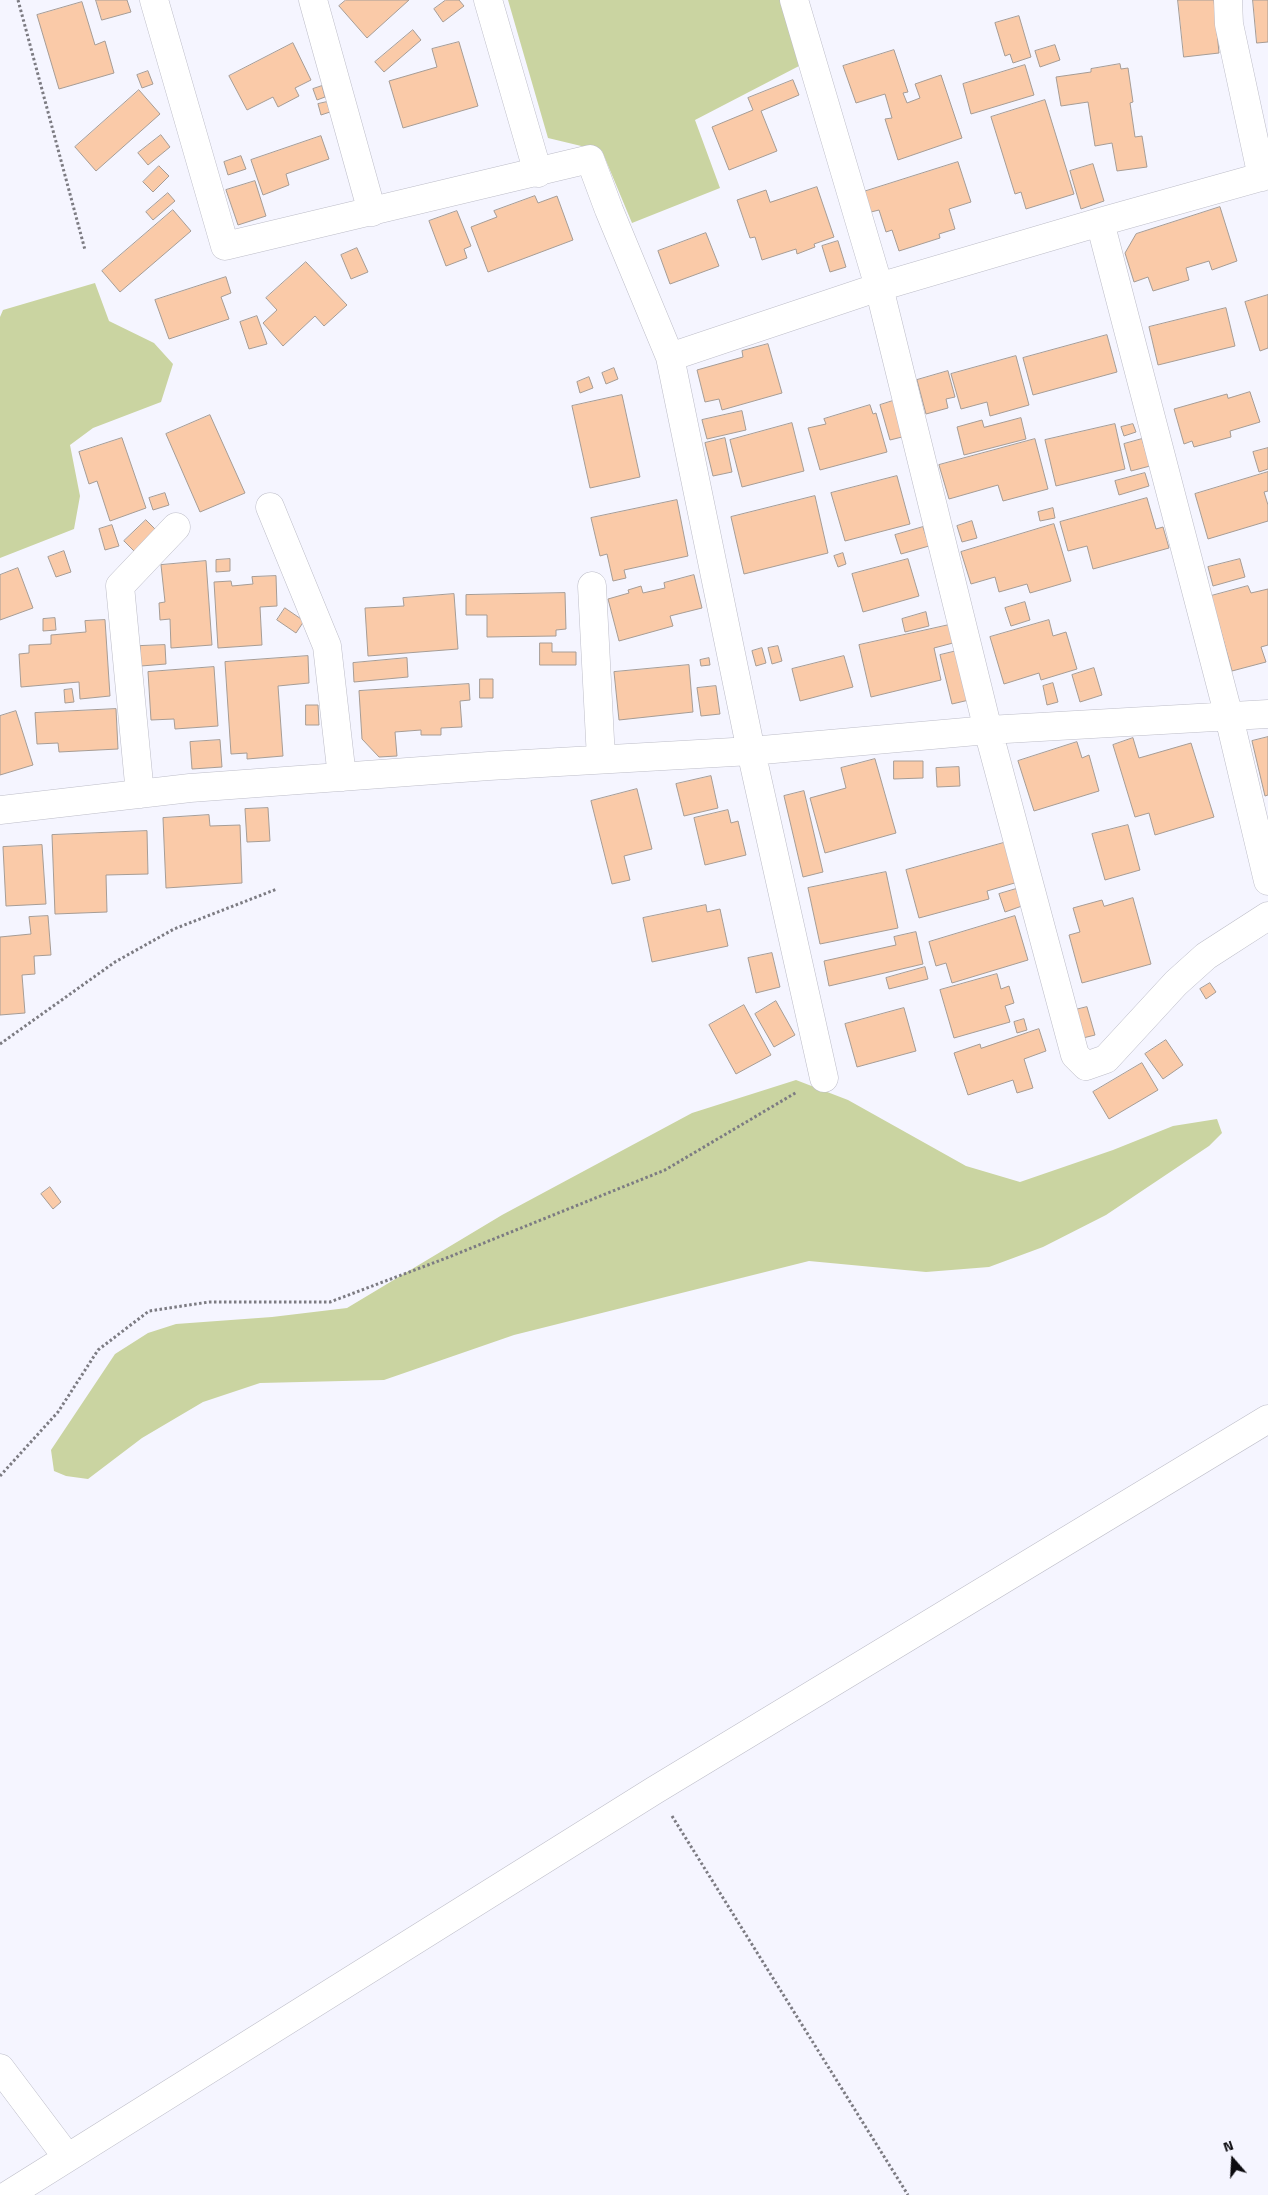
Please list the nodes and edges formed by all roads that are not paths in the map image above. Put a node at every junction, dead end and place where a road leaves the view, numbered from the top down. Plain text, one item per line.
1 (154, 0) edge
2 (313, 0) edge
3 (488, 0) edge
4 (794, 0) edge
5 (1228, 0) edge
6 (538, 173) junction
7 (1265, 176) edge
8 (372, 212) junction
9 (1100, 222) junction
10 (879, 287) junction
11 (670, 357) junction
12 (270, 507) dead end
13 (176, 527) dead end
14 (592, 586) dead end
15 (1268, 714) edge
16 (1230, 717) junction
17 (988, 730) junction
18 (751, 751) junction
19 (601, 759) junction
20 (342, 777) junction
21 (140, 794) junction
22 (0, 810) edge
23 (1268, 882) edge
24 (1268, 916) edge
25 (824, 1078) road end
26 (1268, 1419) edge
27 (0, 2068) edge
28 (67, 2158) junction
29 (8, 2195) edge

1 - 8 street
2 - 8 street
3 - 6 street
4 - 10 street
5 - 7 street
6 - 8 street
6 - 11 street
7 - 9 street
9 - 10 street
9 - 16 street
10 - 11 street
10 - 17 street
11 - 18 street
12 - 20 street
13 - 21 street
14 - 19 street
15 - 16 street
16 - 17 street
16 - 23 street
17 - 18 street
17 - 24 street
18 - 19 street
18 - 25 street
19 - 20 street
20 - 21 street
21 - 22 street
26 - 28 street
27 - 28 street
28 - 29 street

